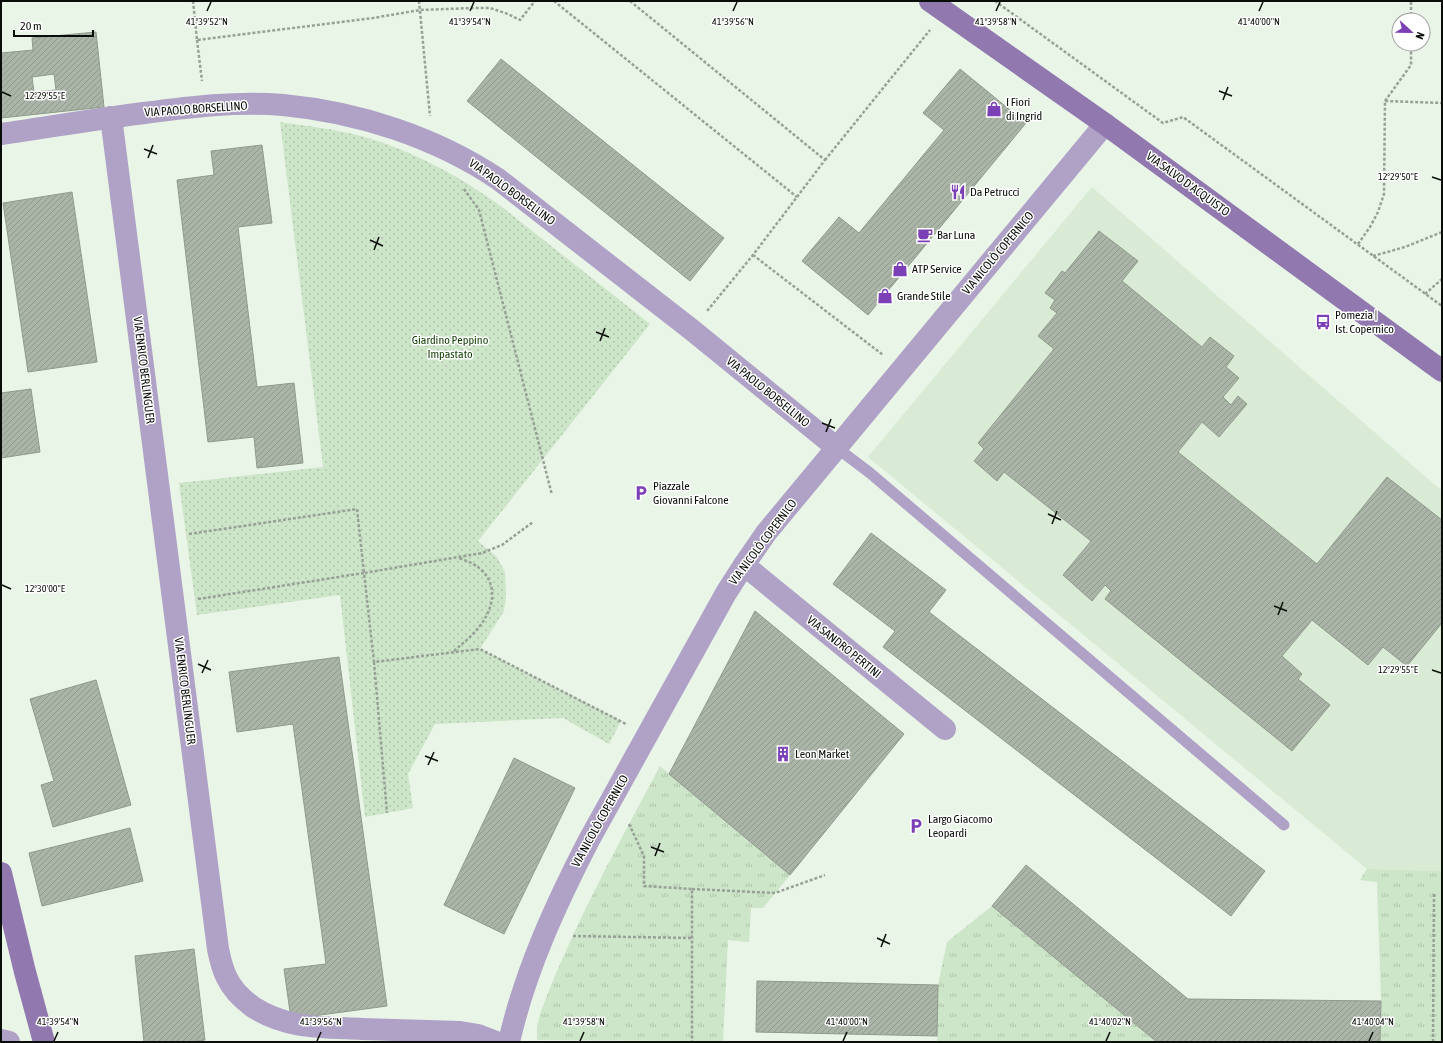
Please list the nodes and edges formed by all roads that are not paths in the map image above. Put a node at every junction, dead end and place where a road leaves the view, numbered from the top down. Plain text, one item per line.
1 (938, 6) edge
2 (111, 117) junction
3 (1105, 124) junction
4 (1, 134) edge
5 (1442, 371) edge
6 (837, 448) junction
7 (744, 565) junction
8 (945, 729) dead end
9 (1284, 825) dead end
10 (1, 873) edge
11 (1, 1040) edge
12 (9, 1042) edge
13 (44, 1042) edge
14 (496, 1042) edge
15 (509, 1042) edge

1 - 3 street, VIA SALVO D'ACQUISTO
2 - 4 street, VIA PAOLO BORSELLINO
2 - 6 street, VIA PAOLO BORSELLINO
2 - 14 street, VIA ENRICO BERLINGUER
3 - 5 street, VIA SALVO D'ACQUISTO
3 - 6 street, VIA NICOLÒ COPERNICO
6 - 7 street, VIA NICOLÒ COPERNICO
6 - 9 lane
7 - 8 street, VIA SANDRO PERTINI
7 - 15 street, VIA NICOLÒ COPERNICO
10 - 13 street
11 - 12 street

